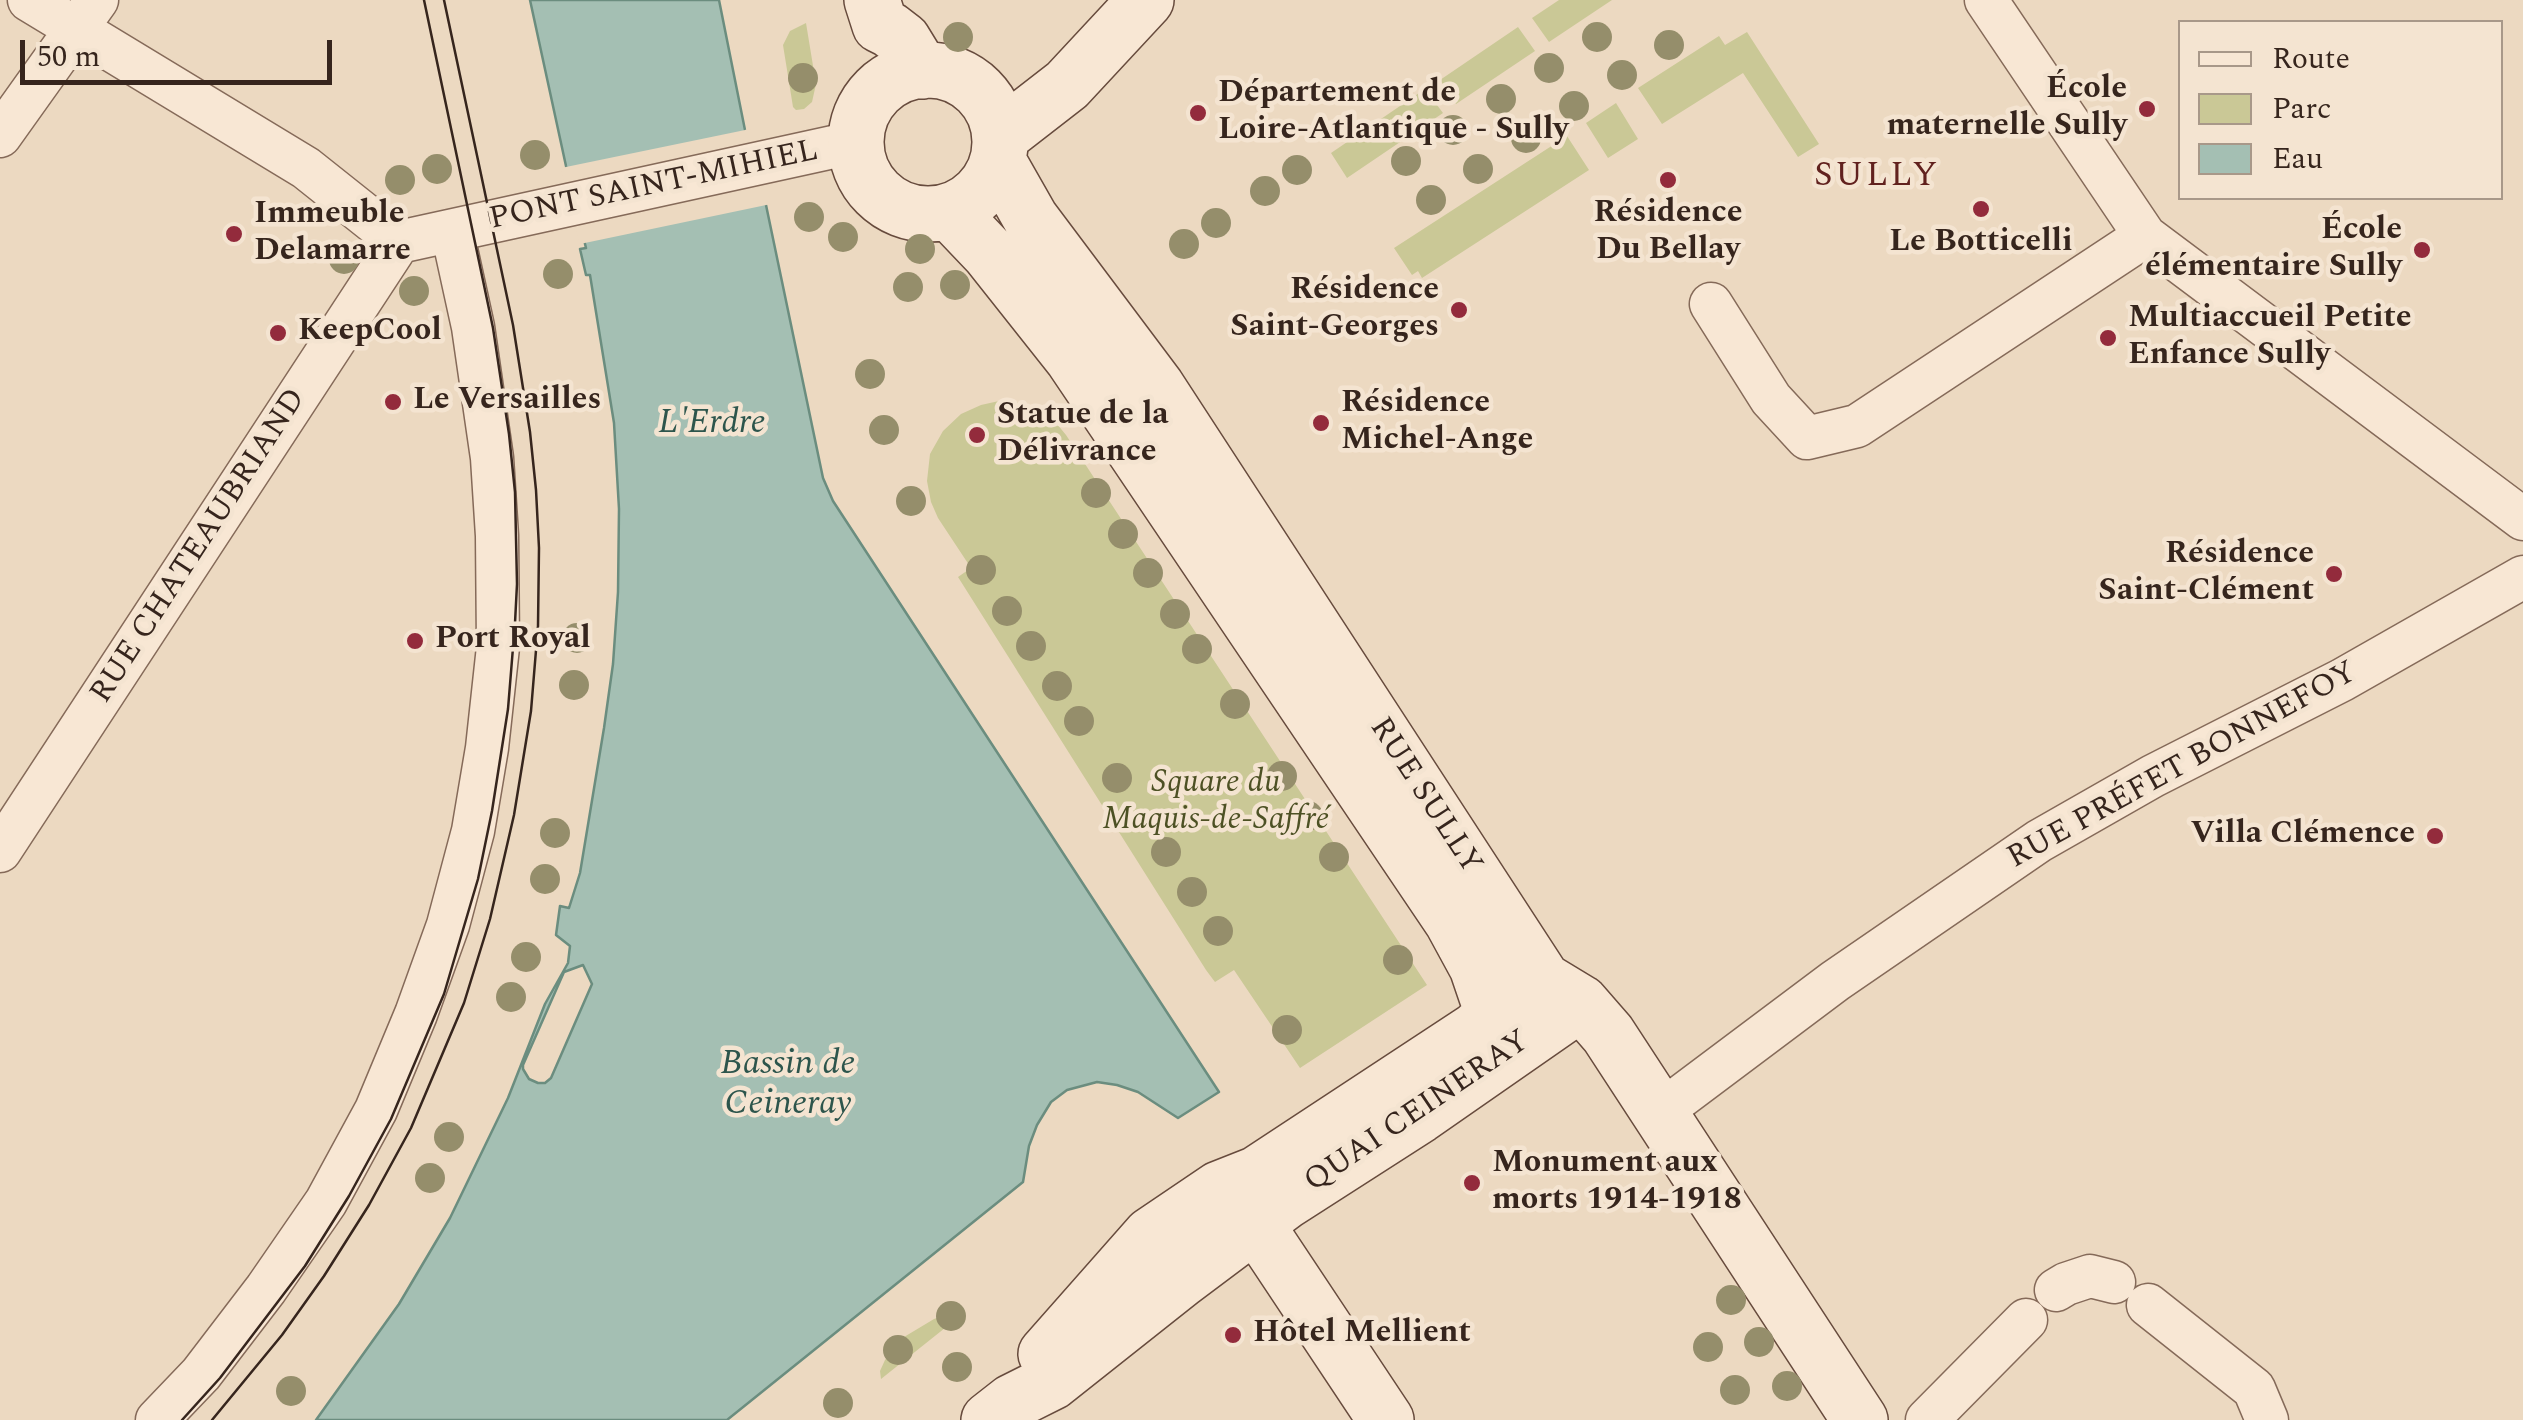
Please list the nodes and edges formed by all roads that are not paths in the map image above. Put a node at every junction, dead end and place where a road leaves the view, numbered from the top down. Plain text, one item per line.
1 (29, 0) edge
2 (1146, 0) edge
3 (1986, 0) edge
4 (876, 13) edge
5 (87, 14) edge
6 (922, 70) junction
7 (862, 122) junction
8 (0, 136) edge
9 (999, 149) junction
10 (949, 211) junction
11 (452, 232) junction
12 (2145, 236) junction
13 (399, 242) junction
14 (1711, 304) dead end
15 (2523, 519) edge
16 (2523, 577) edge
17 (0, 851) edge
18 (1562, 991) junction
19 (1493, 1014) junction
20 (1659, 1113) junction
21 (1256, 1198) junction
22 (2056, 1290) dead end
23 (2026, 1320) dead end
24 (1001, 1411) edge
25 (158, 1420) edge
26 (1386, 1420) edge
27 (1860, 1420) edge
28 (1927, 1420) edge
29 (2267, 1420) edge

1 - 5 street
2 - 9 street
3 - 12 street
4 - 6 street
4 - 7 street
5 - 8 street
5 - 13 street
6 - 7 street
6 - 9 street
7 - 10 street
7 - 11 street, PONT SAINT-MIHIEL
9 - 10 street
9 - 18 street, RUE SULLY
10 - 19 street, RUE SULLY
11 - 13 street, PONT SAINT-MIHIEL
11 - 25 street
12 - 14 street
12 - 15 street
13 - 17 street, RUE CHATEAUBRIAND
16 - 20 street, RUE PRÉFET BONNEFOY
18 - 19 street, QUAI CEINERAY
18 - 20 street, RUE SULLY
18 - 21 street, QUAI CEINERAY
19 - 21 street, QUAI CEINERAY
20 - 27 street, RUE SULLY
21 - 24 street, QUAI CEINERAY
21 - 26 street
22 - 29 street
23 - 28 street

